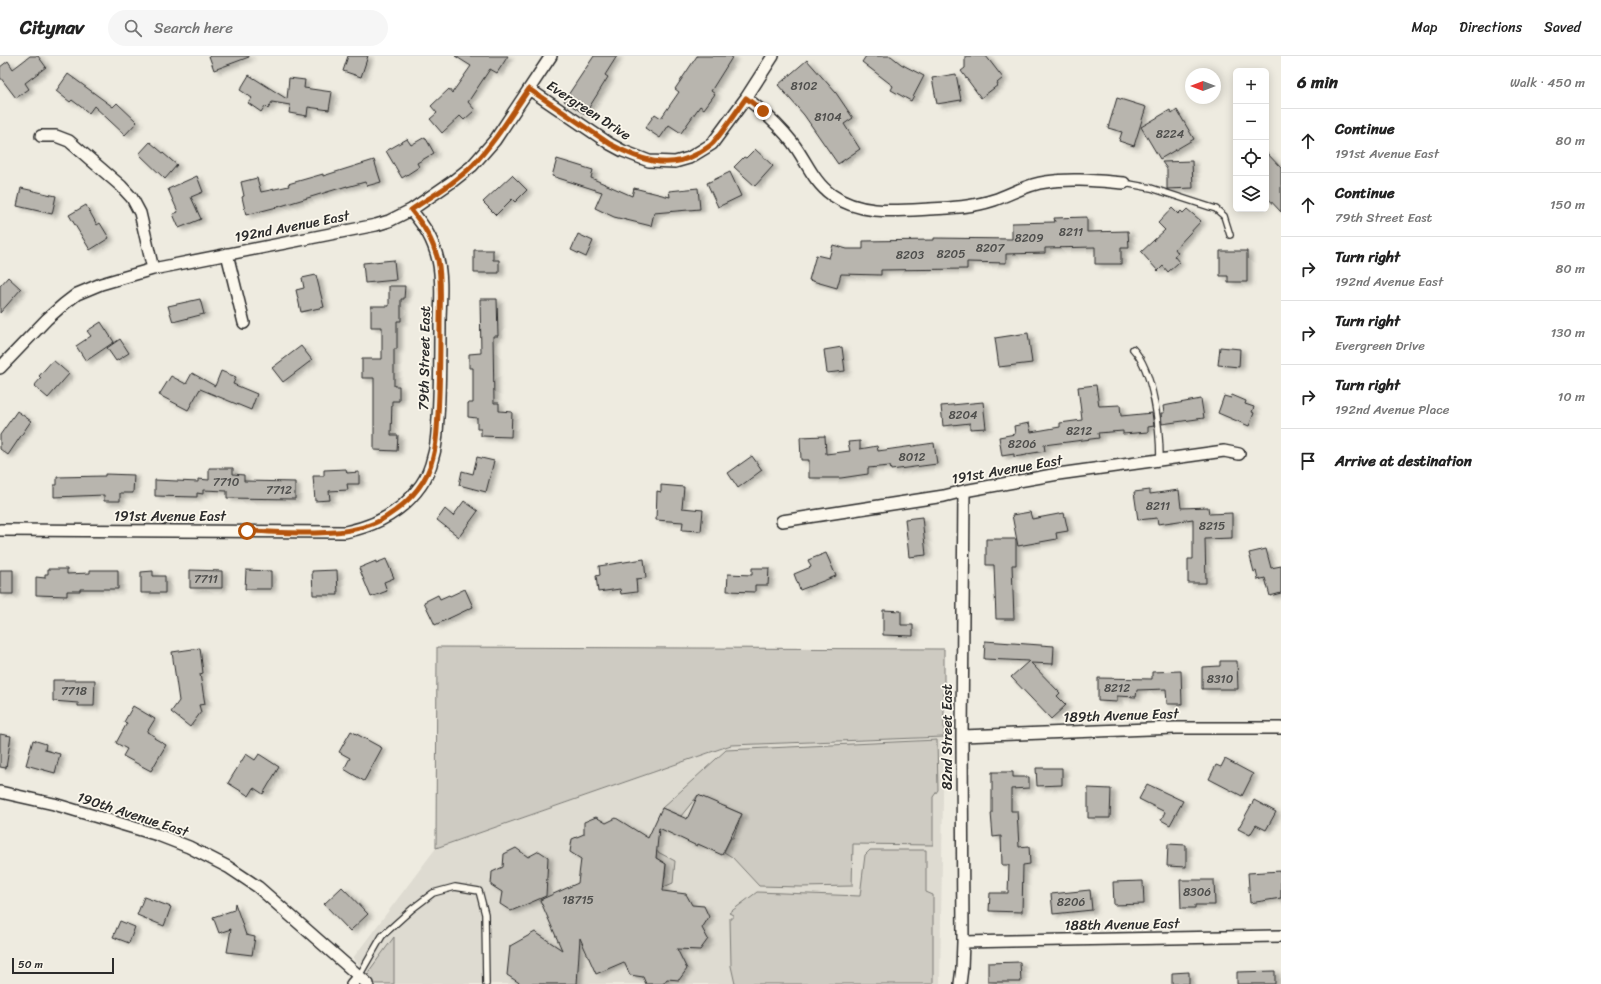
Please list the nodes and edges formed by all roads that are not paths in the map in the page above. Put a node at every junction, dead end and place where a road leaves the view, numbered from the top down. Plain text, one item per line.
1 (551, 56) edge
2 (773, 56) edge
3 (529, 89) junction
4 (746, 98) junction
5 (41, 136) dead end
6 (1124, 183) joint
7 (411, 210) junction
8 (1230, 235) dead end
9 (227, 254) junction
10 (153, 269) junction
11 (244, 323) dead end
12 (1133, 349) dead end
13 (0, 368) edge
14 (1239, 454) dead end
15 (1160, 460) junction
16 (964, 491) junction
17 (404, 504) joint
18 (782, 521) dead end
19 (0, 530) edge
20 (1281, 728) edge
21 (962, 736) junction
22 (0, 792) edge
23 (1281, 936) edge
24 (963, 942) junction
25 (355, 980) edge
26 (368, 984) edge
27 (486, 984) edge
28 (960, 984) edge

1 - 3 street, 192nd Avenue East
2 - 4 street, Evergreen Drive
3 - 4 street, Evergreen Drive
3 - 7 street, 192nd Avenue East
4 - 6 street
5 - 10 street
6 - 8 lane
7 - 9 street, 192nd Avenue East
7 - 17 street, 79th Street East
9 - 10 street, 192nd Avenue East
9 - 11 street
10 - 13 street, 192nd Avenue East
12 - 15 lane
14 - 15 street, 191st Avenue East
15 - 16 street, 191st Avenue East
16 - 18 street, 191st Avenue East
16 - 21 street, 82nd Street East
17 - 19 street, 191st Avenue East
20 - 21 street, 189th Avenue East
21 - 24 street, 82nd Street East
22 - 25 street, 190th Avenue East
23 - 24 street, 188th Avenue East
24 - 28 street, 82nd Street East
25 - 26 street, 190th Avenue East
25 - 27 lane

